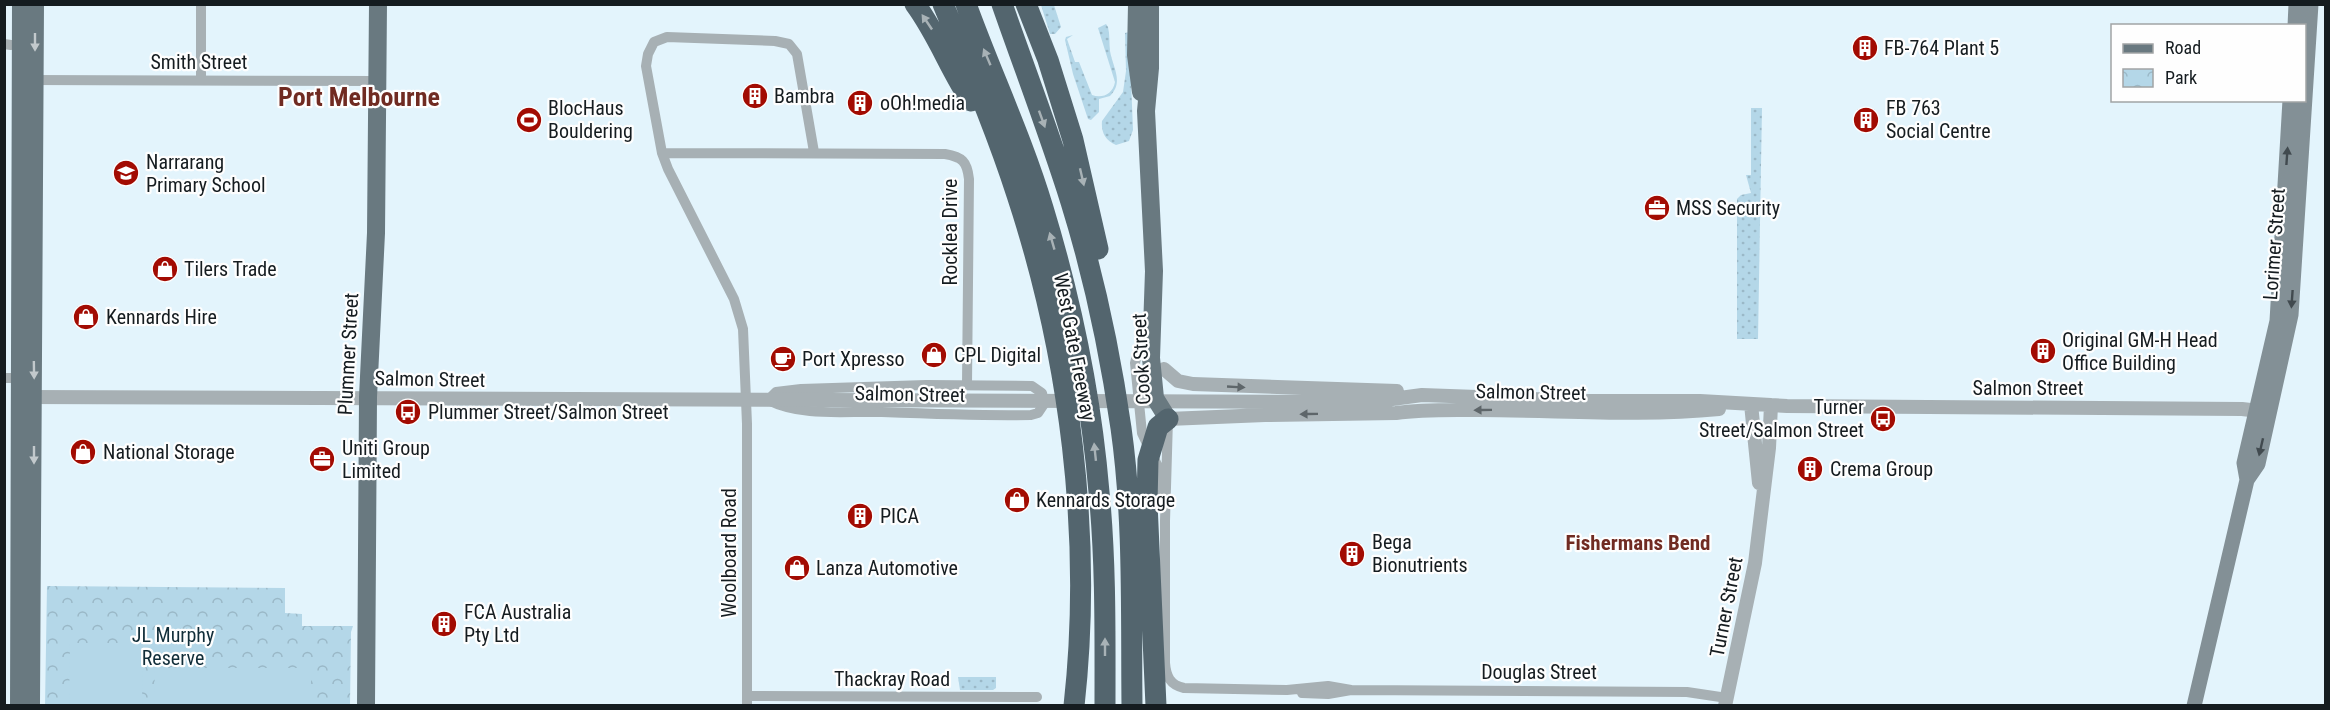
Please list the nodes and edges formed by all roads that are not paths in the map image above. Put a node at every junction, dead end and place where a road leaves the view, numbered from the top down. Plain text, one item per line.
1 (21, 4) edge
2 (35, 4) edge
3 (201, 4) edge
4 (378, 4) edge
5 (915, 4) edge
6 (943, 4) edge
7 (966, 4) edge
8 (1002, 4) edge
9 (1026, 4) edge
10 (1035, 4) edge
11 (1137, 4) edge
12 (1150, 4) edge
13 (2296, 4) edge
14 (2311, 4) edge
15 (2295, 24) edge
16 (1143, 55) junction
17 (1048, 60) junction
18 (28, 80) junction
19 (201, 80) junction
20 (378, 81) junction
21 (2306, 81) edge
22 (2290, 102) edge
23 (2305, 102) edge
24 (992, 124) junction
25 (814, 152) junction
26 (662, 153) junction
27 (1154, 271) junction
28 (1152, 326) junction
29 (1164, 369) junction
30 (1112, 372) junction
31 (12, 378) edge
32 (967, 385) junction
33 (1203, 385) junction
34 (1422, 395) junction
35 (27, 397) junction
36 (368, 397) junction
37 (746, 400) junction
38 (768, 400) junction
39 (1370, 402) junction
40 (1605, 406) junction
41 (1751, 406) junction
42 (1771, 406) junction
43 (1417, 410) junction
44 (2263, 411) junction
45 (1206, 418) junction
46 (1168, 419) junction
47 (1150, 452) junction
48 (1126, 470) junction
49 (1080, 514) junction
50 (1760, 515) junction
51 (1165, 521) junction
52 (1037, 697) dead end
53 (747, 701) edge
54 (1726, 702) edge
55 (19, 705) edge
56 (31, 705) edge
57 (366, 705) edge
58 (1074, 705) edge
59 (1087, 705) edge
60 (1105, 705) edge
61 (1132, 705) edge
62 (1149, 705) edge
63 (1156, 705) edge
64 (2194, 705) edge

1 - 18 main road
2 -> 18 main road
3 - 19 street
4 - 20 main road, Plummer Street
24 -> 5 highway
6 - 24 highway
60 -> 7 highway, West Gate Freeway
8 -> 30 highway, West Gate Freeway
9 - 17 highway
10 - 17 highway
11 - 16 main road, Cook Street
12 - 16 main road, Cook Street
13 - 15 main road
14 -> 21 main road, Lorimer Street
16 - 27 main road, Cook Street
17 -> 30 highway
18 - 19 street, Smith Street
18 - 31 main road
18 -> 35 main road
19 - 20 street, Smith Street
20 - 36 main road, Plummer Street
44 -> 22 main road, Lorimer Street
23 -> 44 main road, Lorimer Street
24 - 49 highway
25 - 26 street, Rocklea Drive
25 - 26 street
25 - 32 street, Rocklea Drive
26 - 37 street
27 - 28 main road, Cook Street
27 - 29 main road, Cook Street
28 - 46 main road, Cook Street
28 - 47 street, Cook Street
29 - 33 street, Salmon Street
29 - 46 main road, Cook Street
30 - 48 highway, West Gate Freeway
31 - 35 main road
32 - 38 street, Salmon Street
32 - 38 street, Salmon Street
33 -> 34 street, Salmon Street
33 - 45 street
34 - 39 street, Salmon Street
34 - 40 street, Salmon Street
35 - 36 street, Salmon Street
35 - 55 main road
35 -> 56 main road
36 - 37 street, Salmon Street
36 - 57 main road, Plummer Street
37 - 38 street, Salmon Street
37 - 53 street, Woolboard Road
38 - 39 street, Salmon Street
39 - 43 street, Salmon Street
40 - 41 street, Salmon Street
40 -> 43 street, Salmon Street
41 - 42 street, Salmon Street
41 - 50 street, Turner Street
42 - 44 street, Salmon Street
42 - 50 street, Turner Street
43 -> 45 street, Salmon Street
44 - 64 main road, Lorimer Street
45 - 46 street, Salmon Street
46 - 47 highway
46 - 51 street
47 - 51 street, Cook Street
47 - 63 highway
48 - 61 highway, West Gate Freeway
48 - 62 highway
49 - 58 highway
49 - 59 highway
50 - 54 street, Turner Street
51 - 54 street, Douglas Street
52 - 53 street, Thackray Road

